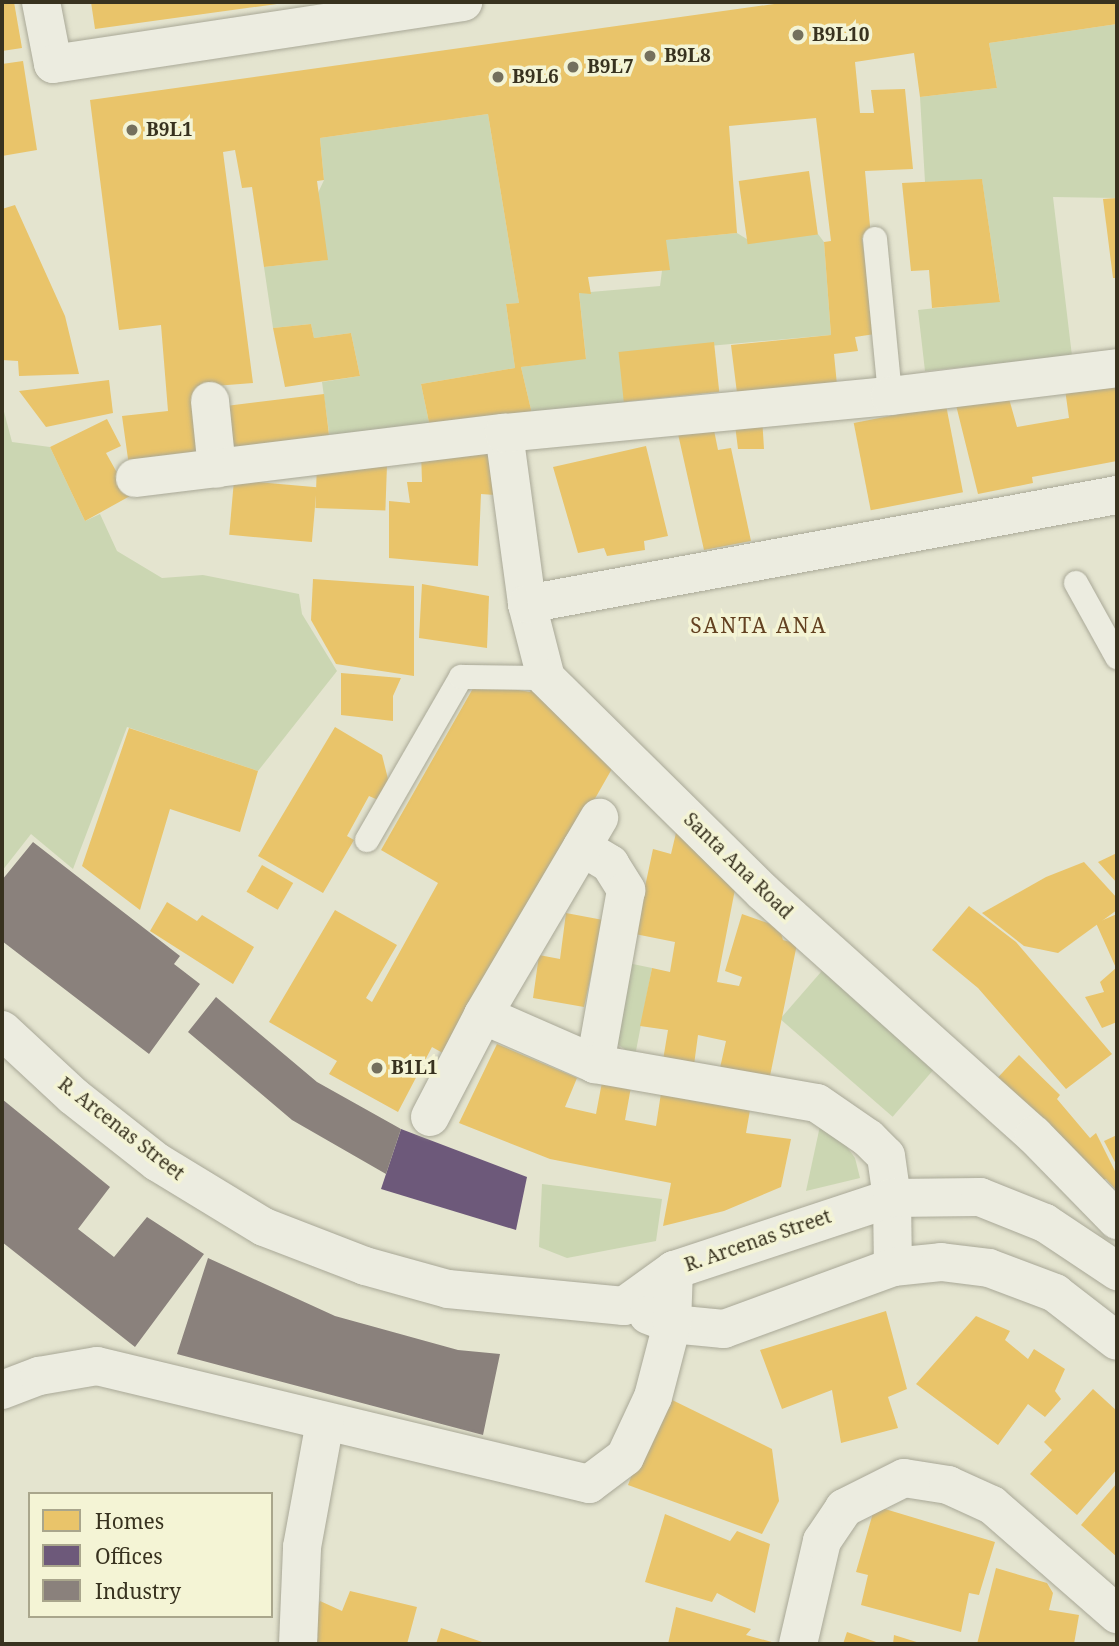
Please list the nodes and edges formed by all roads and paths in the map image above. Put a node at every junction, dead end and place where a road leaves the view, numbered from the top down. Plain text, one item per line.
1 (41, 2) edge
2 (463, 2) edge
3 (875, 239) dead end
4 (1117, 368) edge
5 (890, 396) junction
6 (210, 401) dead end
7 (504, 432) junction
8 (217, 469) junction
9 (135, 478) dead end
10 (1117, 495) edge
11 (1076, 583) dead end
12 (527, 604) junction
13 (1117, 657) edge
14 (546, 678) junction
15 (368, 840) dead end
16 (483, 1015) junction
17 (2, 1030) edge
18 (595, 1064) junction
19 (430, 1117) dead end
20 (892, 1198) junction
21 (1117, 1220) edge
22 (893, 1267) junction
23 (674, 1270) junction
24 (1117, 1271) edge
25 (618, 1307) junction
26 (672, 1324) junction
27 (1117, 1341) edge
28 (2, 1390) edge
29 (325, 1422) junction
30 (1117, 1614) edge
31 (298, 1644) edge
32 (797, 1644) edge

1 - 2 street
3 - 5 lane
4 - 5 street
5 - 7 street
6 - 8 street
7 - 8 street
7 - 12 street
8 - 9 street
10 - 12 street
11 - 13 lane
12 - 14 street
14 - 15 lane
14 - 21 street, Santa Ana Road
16 - 18 street
16 - 18 street
16 - 19 street
17 - 25 street, R. Arcenas Street
18 - 20 street
20 - 22 street
20 - 23 street, R. Arcenas Street
20 - 24 street, R. Arcenas Street
22 - 26 street, R. Arcenas Street
22 - 27 street, R. Arcenas Street
23 - 25 street, R. Arcenas Street
23 - 26 street
25 - 26 street, R. Arcenas Street
26 - 29 street
28 - 29 street
29 - 31 street
30 - 32 street

